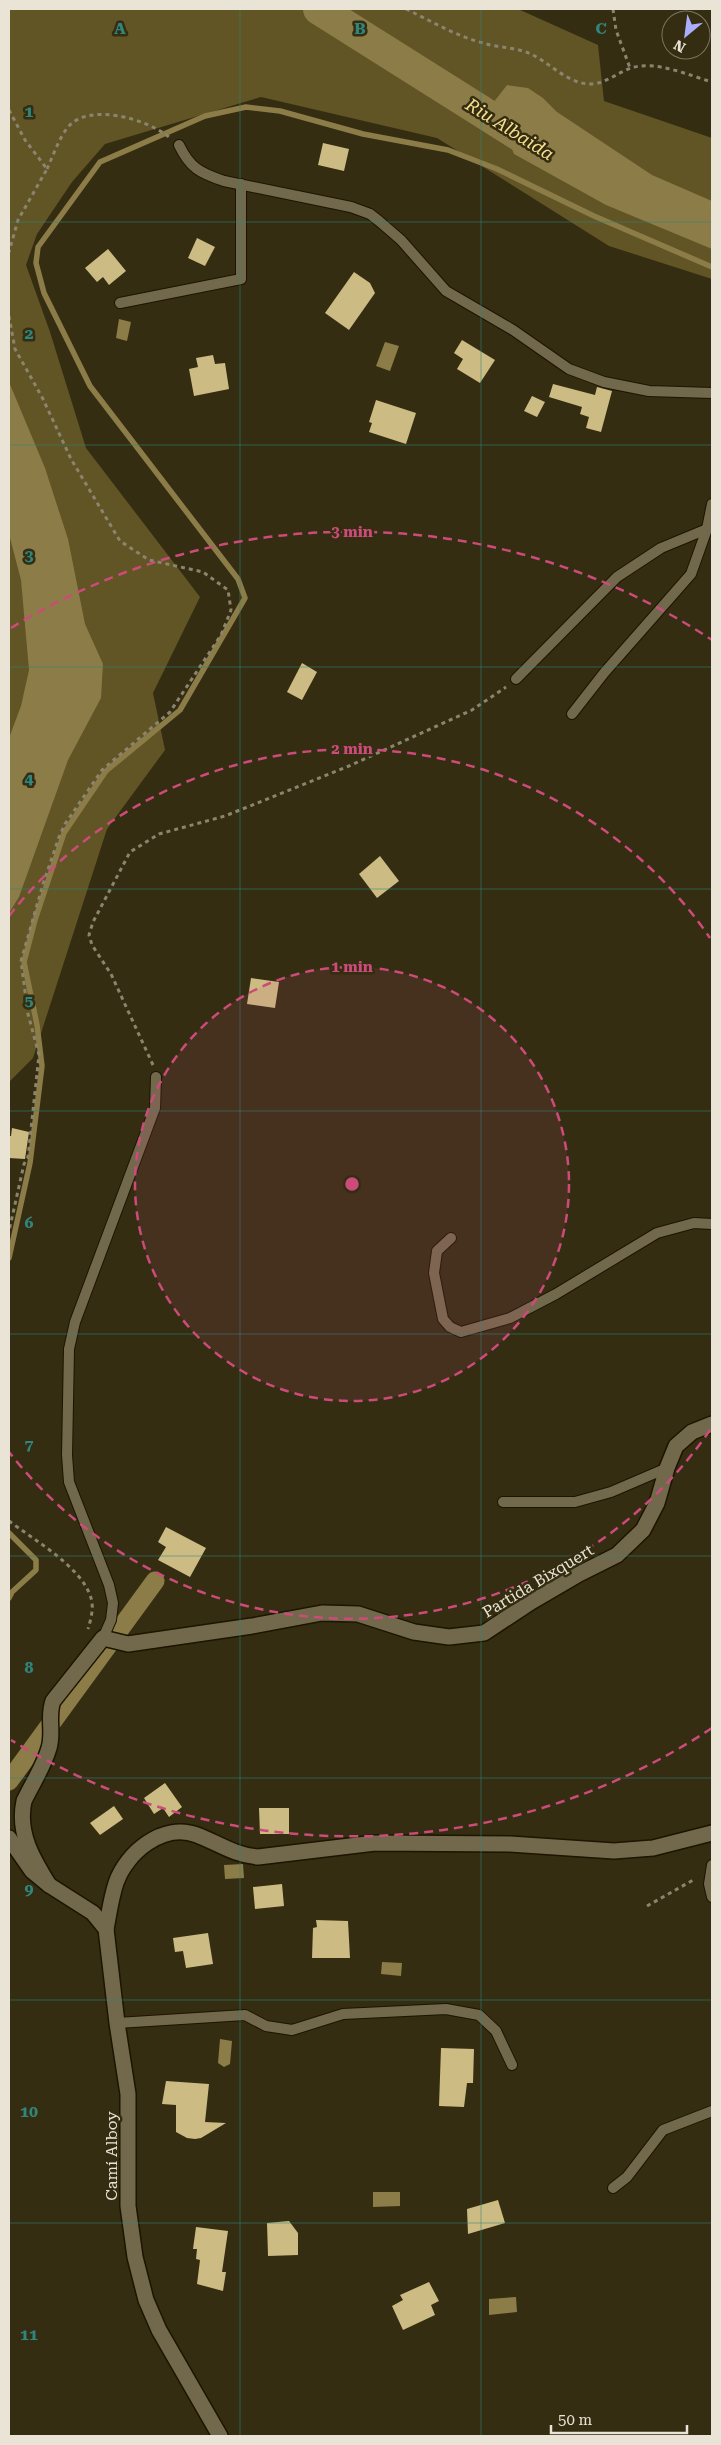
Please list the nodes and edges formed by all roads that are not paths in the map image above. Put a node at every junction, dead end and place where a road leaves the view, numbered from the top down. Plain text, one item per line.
1 (179, 145) dead end
2 (241, 184) junction
3 (120, 303) dead end
4 (712, 393) edge
5 (712, 504) edge
6 (707, 529) junction
7 (516, 679) road end
8 (572, 714) dead end
9 (156, 1077) road end
10 (712, 1224) edge
11 (451, 1238) dead end
12 (712, 1424) edge
13 (667, 1468) junction
14 (503, 1502) dead end
15 (103, 1638) junction
16 (712, 1833) edge
17 (9, 1838) edge
18 (712, 1865) edge
19 (49, 1886) junction
20 (712, 1897) edge
21 (106, 1929) junction
22 (117, 2023) junction
23 (512, 2065) dead end
24 (712, 2111) edge
25 (613, 2188) dead end
26 (220, 2436) edge

1 - 2 lane
2 - 3 lane
2 - 4 lane
5 - 6 lane
6 - 7 lane
6 - 8 lane
9 - 15 lane
10 - 11 lane
12 - 13 street, Partida Bixquert
13 - 14 lane
13 - 15 street, Partida Bixquert
15 - 19 street
16 - 21 street, Camí Alboy
17 - 19 street
18 - 20 lane
19 - 21 street
21 - 22 street, Camí Alboy
22 - 23 lane
22 - 26 street, Camí Alboy
24 - 25 lane

